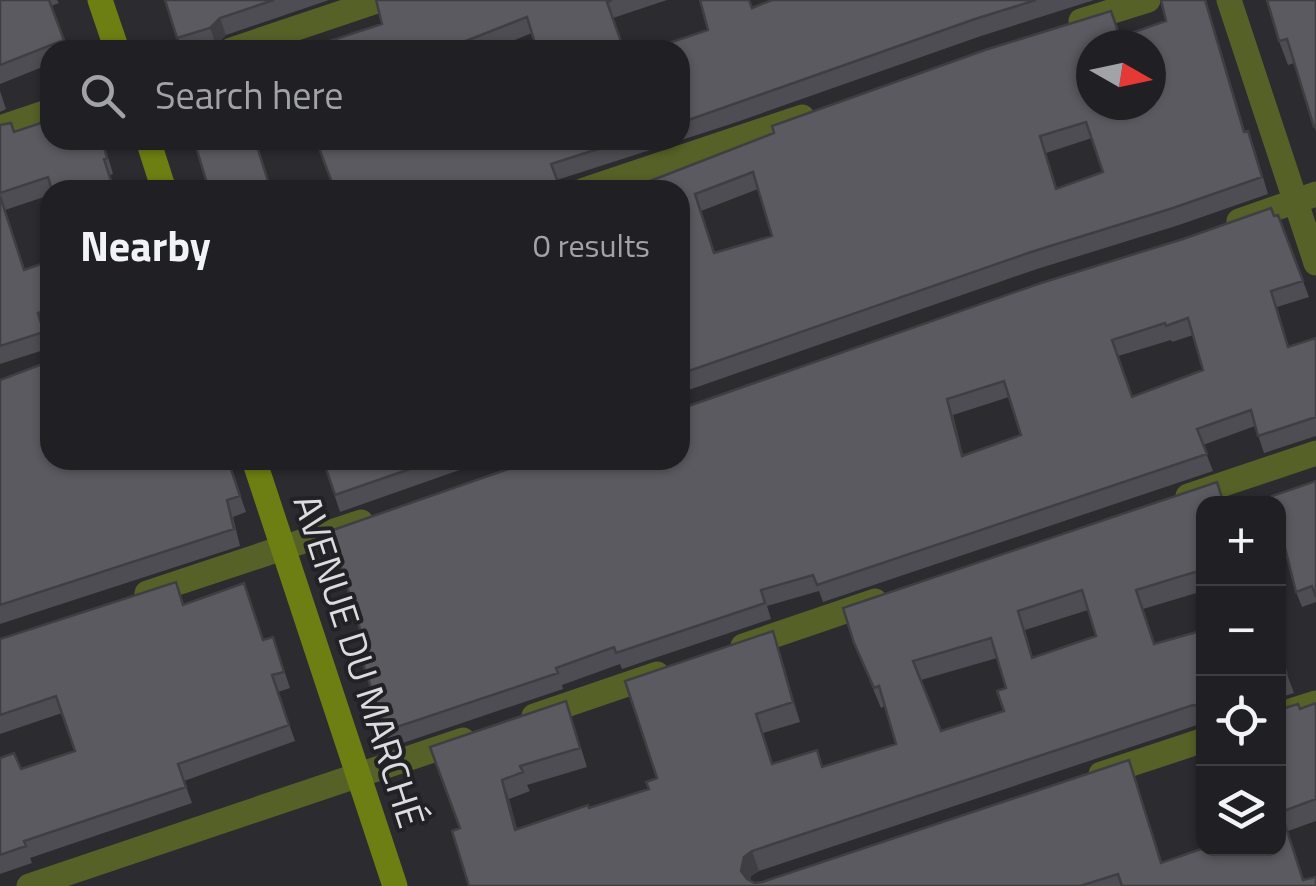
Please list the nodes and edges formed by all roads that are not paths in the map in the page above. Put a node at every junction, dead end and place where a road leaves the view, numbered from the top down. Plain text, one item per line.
1 (100, 0) edge
2 (380, 0) edge
3 (1148, 0) edge
4 (1229, 0) edge
5 (1054, 29) edge
6 (114, 40) edge
7 (260, 40) edge
8 (825, 109) edge
9 (40, 114) edge
10 (0, 128) edge
11 (151, 150) edge
12 (161, 180) edge
13 (614, 180) edge
14 (1305, 198) edge
15 (1220, 227) edge
16 (1316, 263) edge
17 (1316, 452) edge
18 (257, 470) edge
19 (1166, 503) edge
20 (392, 511) edge
21 (283, 549) junction
22 (903, 592) edge
23 (132, 598) edge
24 (715, 655) edge
25 (678, 668) edge
26 (1316, 703) edge
27 (1286, 712) edge
28 (1196, 743) edge
29 (358, 775) junction
30 (1076, 783) edge
31 (30, 886) edge
32 (395, 886) edge

1 - 6 street
2 - 7 street
3 - 5 street
4 - 14 street
8 - 13 street
9 - 10 street
11 - 12 street
14 - 15 street
14 - 16 street
17 - 19 street
18 - 21 street, AVENUE DU MARCHÉ
20 - 21 street
21 - 23 street
21 - 29 street, AVENUE DU MARCHÉ
22 - 24 street
25 - 29 street
26 - 27 street
28 - 30 street
29 - 31 street
29 - 32 street, AVENUE DU MARCHÉ

